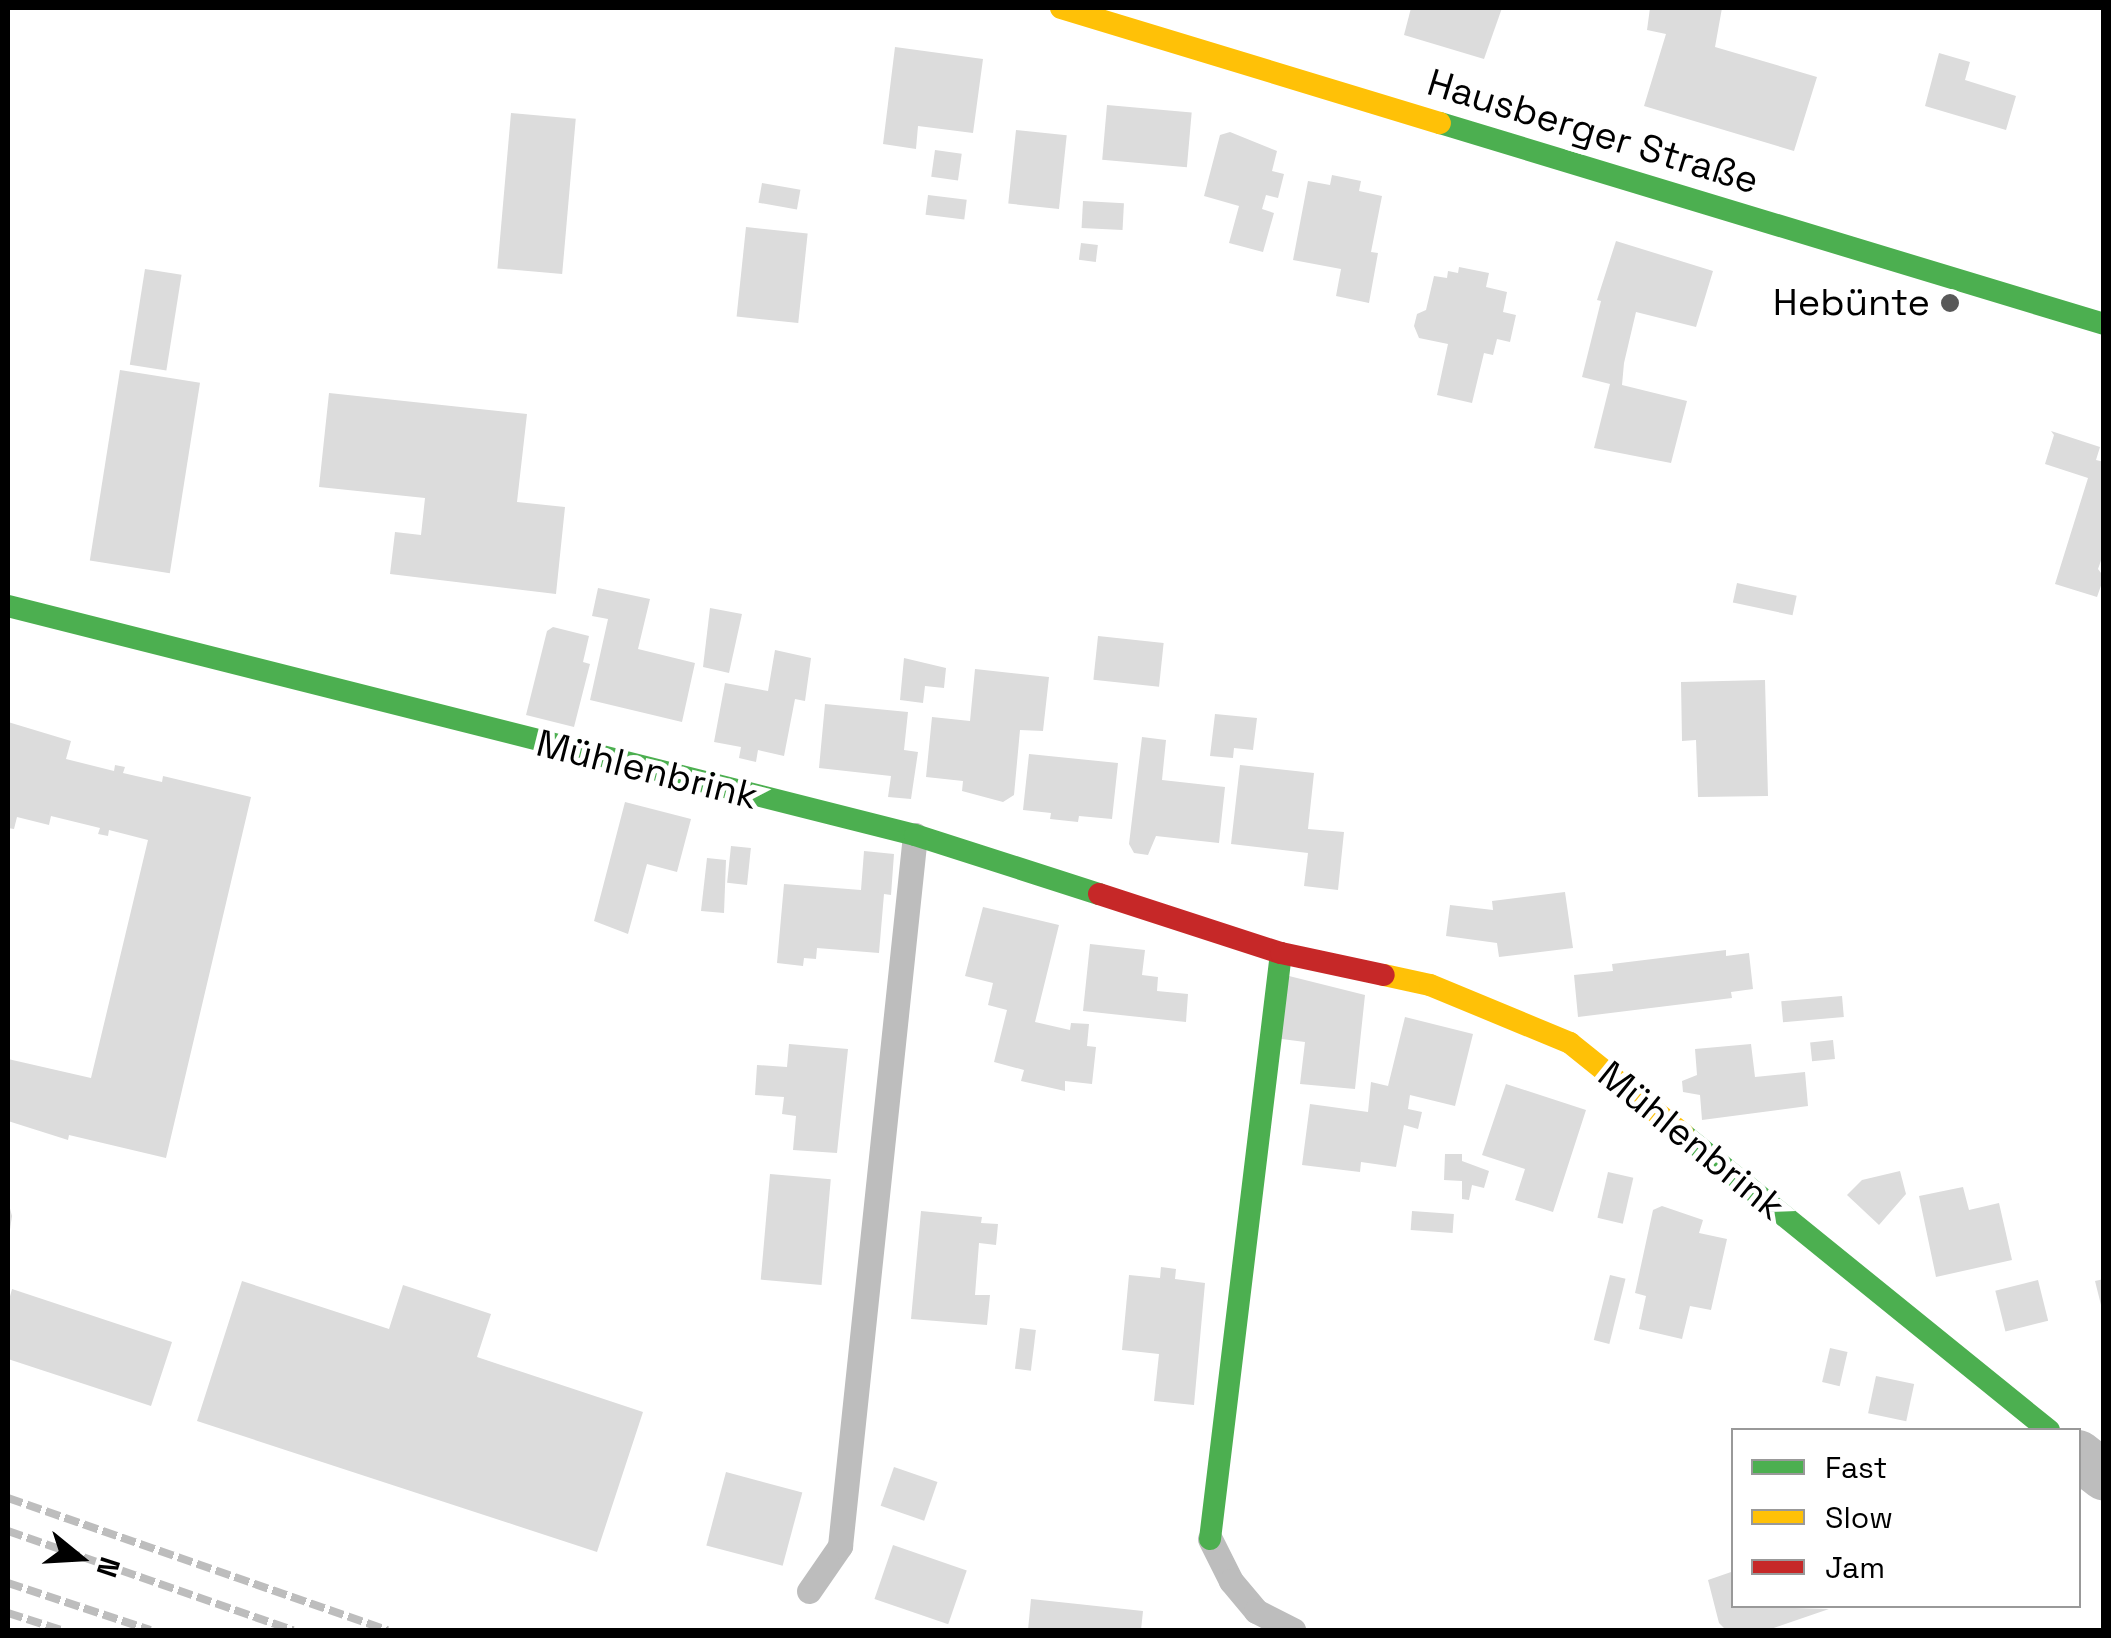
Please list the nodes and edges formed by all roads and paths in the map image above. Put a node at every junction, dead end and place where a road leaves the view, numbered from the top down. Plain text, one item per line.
1 (1062, 8) edge
2 (2104, 324) edge
3 (8, 606) edge
4 (915, 835) junction
5 (1282, 953) junction
6 (2047, 1428) edge
7 (2081, 1456) edge
8 (2104, 1475) edge
9 (1210, 1540) joint
10 (809, 1590) dead end
11 (1293, 1630) edge

1 - 2 street, Hausberger Straße
3 - 4 street, Mühlenbrink
4 - 5 street, Mühlenbrink
4 - 10 lane
5 - 6 street, Mühlenbrink
5 - 9 street
7 - 8 street
9 - 11 lane

